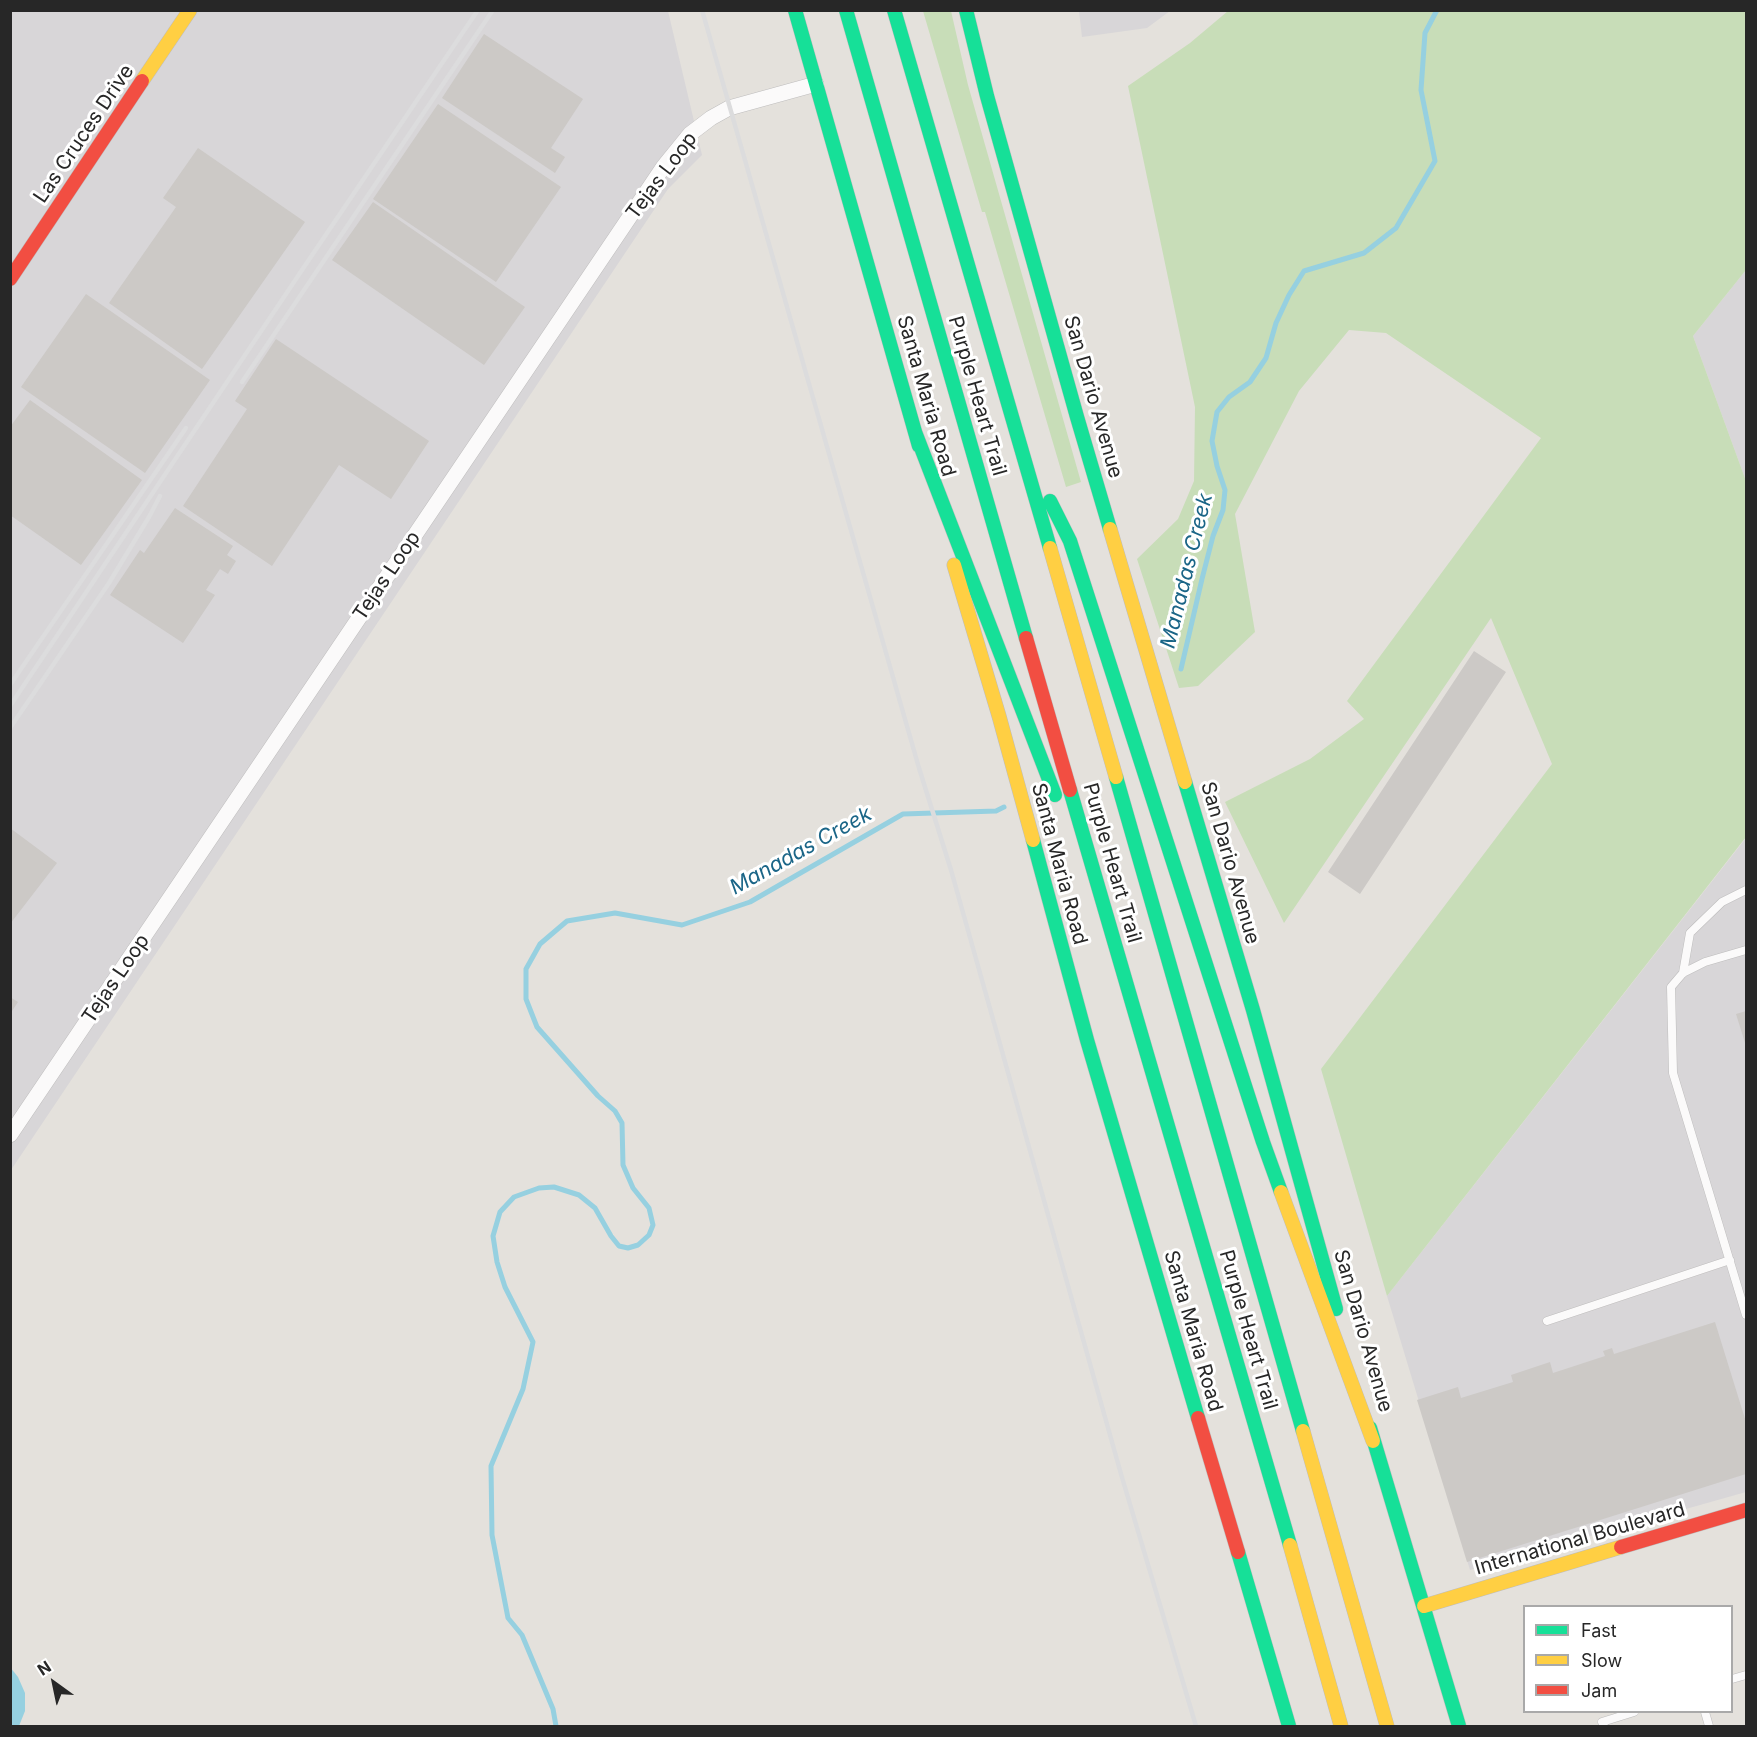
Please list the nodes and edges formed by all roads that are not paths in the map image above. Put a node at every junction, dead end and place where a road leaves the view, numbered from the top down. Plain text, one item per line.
1 (190, 10) edge
2 (795, 10) edge
3 (846, 10) edge
4 (894, 10) edge
5 (966, 10) edge
6 (816, 84) junction
7 (10, 279) edge
8 (915, 432) junction
9 (1019, 438) junction
10 (1746, 890) edge
11 (1746, 950) edge
12 (1120, 964) junction
13 (1683, 973) junction
14 (10, 1135) edge
15 (1730, 1260) junction
16 (1746, 1315) edge
17 (1547, 1321) dead end
18 (1373, 1441) junction
19 (1746, 1510) edge
20 (1424, 1606) junction
21 (1631, 1713) edge
22 (1289, 1726) edge
23 (1341, 1726) edge
24 (1387, 1726) edge
25 (1459, 1726) edge
26 (1604, 1726) edge

1 - 7 main road, Las Cruces Drive
2 - 6 main road, Santa Maria Road
3 - 12 main road, Purple Heart Trail
4 - 9 main road, Purple Heart Trail
5 - 18 main road, San Dario Avenue
6 - 8 main road, Santa Maria Road
6 - 14 street, Tejas Loop
8 - 12 main road
8 - 22 main road, Santa Maria Road
9 - 18 main road
9 - 24 main road, Purple Heart Trail
10 - 13 lane
11 - 13 lane
12 - 23 main road, Purple Heart Trail
13 - 15 lane
15 - 16 lane
15 - 17 lane
18 - 20 main road, San Dario Avenue
19 - 20 main road, International Boulevard
20 - 25 main road, San Dario Avenue
21 - 26 lane

